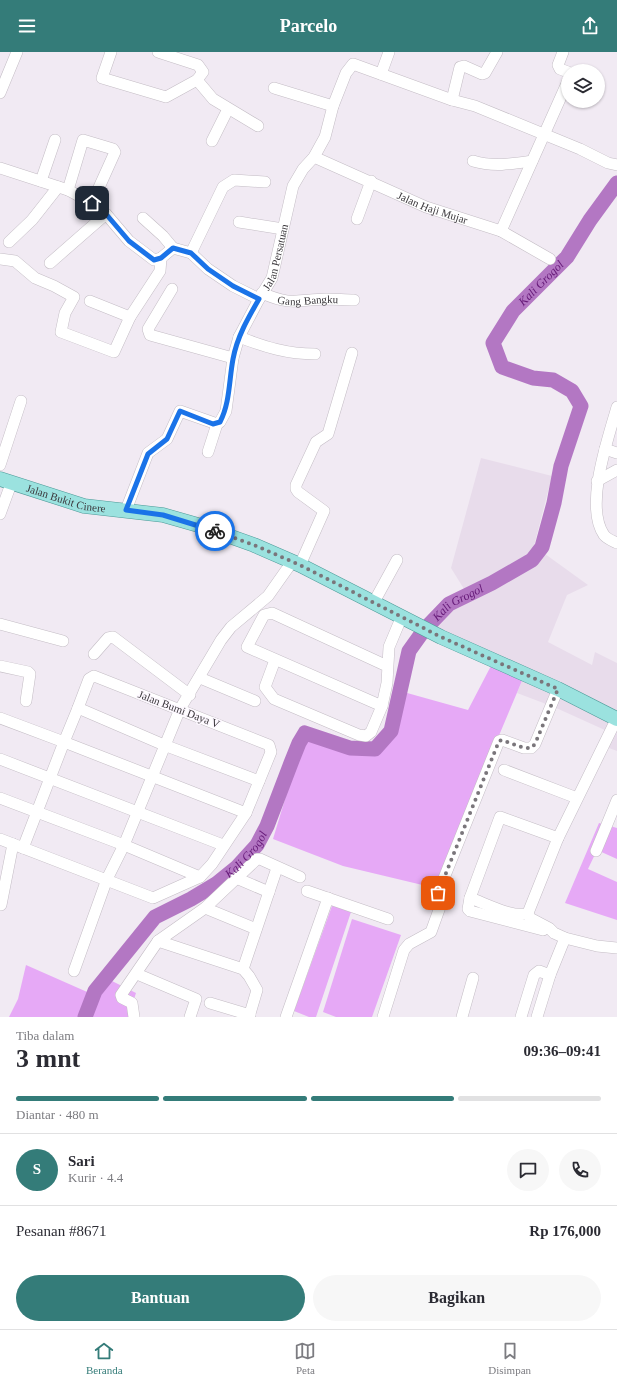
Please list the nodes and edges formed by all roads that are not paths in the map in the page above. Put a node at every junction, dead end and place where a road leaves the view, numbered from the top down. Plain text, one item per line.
1 (17, 52) edge
2 (111, 52) edge
3 (158, 52) edge
4 (389, 52) edge
5 (497, 52) edge
6 (563, 52) edge
7 (561, 69) edge
8 (382, 74) junction
9 (197, 80) junction
10 (274, 88) dead end
11 (0, 93) edge
12 (561, 96) edge
13 (452, 100) junction
14 (333, 106) junction
15 (228, 109) junction
16 (258, 126) dead end
17 (543, 134) junction
18 (55, 140) dead end
19 (212, 141) dead end
20 (314, 157) junction
21 (474, 161) dead end
22 (532, 162) junction
23 (617, 165) edge
24 (0, 168) edge
25 (41, 180) junction
26 (371, 181) junction
27 (265, 182) dead end
28 (63, 188) junction
29 (92, 203) junction
30 (106, 214) junction
31 (143, 218) dead end
32 (357, 219) dead end
33 (239, 222) dead end
34 (283, 229) junction
35 (501, 231) junction
36 (9, 242) dead end
37 (173, 248) junction
38 (191, 253) junction
39 (161, 258) junction
40 (0, 259) edge
41 (550, 259) dead end
42 (50, 262) dead end
43 (172, 289) dead end
44 (260, 296) junction
45 (354, 300) dead end
46 (90, 301) dead end
47 (130, 317) junction
48 (239, 337) junction
49 (352, 353) dead end
50 (314, 354) dead end
51 (233, 358) junction
52 (21, 401) dead end
53 (617, 407) edge
54 (217, 424) junction
55 (606, 449) junction
56 (208, 452) dead end
57 (617, 453) edge
58 (0, 465) edge
59 (617, 470) edge
60 (597, 481) junction
61 (5, 482) edge
62 (126, 510) junction
63 (0, 514) edge
64 (617, 543) edge
65 (397, 560) dead end
66 (296, 564) junction
67 (374, 602) junction
68 (402, 616) junction
69 (0, 624) edge
70 (63, 641) dead end
71 (94, 654) dead end
72 (275, 660) junction
73 (0, 666) edge
74 (387, 666) junction
75 (200, 678) junction
76 (558, 689) junction
77 (190, 695) junction
78 (26, 701) dead end
79 (255, 701) dead end
80 (382, 706) junction
81 (78, 708) junction
82 (180, 709) junction
83 (0, 718) edge
84 (617, 719) edge
85 (64, 742) junction
86 (164, 745) junction
87 (0, 759) edge
88 (504, 770) dead end
89 (151, 777) junction
90 (50, 778) junction
91 (259, 781) junction
92 (0, 798) edge
93 (577, 798) junction
94 (617, 800) edge
95 (137, 811) junction
96 (36, 812) junction
97 (246, 813) junction
98 (558, 838) junction
99 (0, 839) edge
100 (124, 845) junction
101 (223, 845) junction
102 (18, 846) junction
103 (596, 851) dead end
104 (277, 868) junction
105 (200, 877) junction
106 (300, 877) dead end
107 (236, 878) junction
108 (107, 879) junction
109 (307, 891) dead end
110 (269, 892) junction
111 (328, 898) junction
112 (1, 904) dead end
113 (205, 908) junction
114 (523, 917) junction
115 (388, 919) dead end
116 (256, 929) junction
117 (565, 938) junction
118 (158, 941) junction
119 (617, 948) edge
120 (243, 969) junction
121 (74, 971) dead end
122 (137, 974) junction
123 (550, 974) junction
124 (473, 978) dead end
125 (210, 1003) dead end
126 (250, 1016) edge
127 (134, 1017) edge
128 (190, 1017) edge
129 (286, 1017) edge
130 (383, 1017) edge
131 (462, 1017) edge
132 (521, 1017) edge
133 (537, 1017) edge

1 - 11 street
2 - 9 street
3 - 9 street
4 - 8 street
5 - 13 street
6 - 7 street
8 - 13 street
8 - 14 street, Jalan Persatuan
9 - 15 street
10 - 14 street
12 - 17 street
13 - 17 street
14 - 20 street, Jalan Persatuan
15 - 16 street
15 - 19 street
17 - 22 street
17 - 23 street
18 - 25 street
20 - 26 street, Jalan Haji Mujar
20 - 34 street, Jalan Persatuan
21 - 22 street
22 - 35 street
24 - 25 street
25 - 28 street
26 - 32 street
26 - 35 street, Jalan Haji Mujar
27 - 38 street
28 - 29 street
28 - 29 street
28 - 36 street
29 - 30 street
30 - 39 street
30 - 42 street
31 - 37 street
33 - 34 street
34 - 44 street, Jalan Persatuan
35 - 41 street, Jalan Haji Mujar
37 - 38 street
37 - 39 street
38 - 44 street, Gang Bangku
39 - 47 street
40 - 47 street
43 - 51 street
44 - 45 street, Gang Bangku
44 - 48 street, Jalan Persatuan
46 - 47 street
48 - 50 street
48 - 51 street, Jalan Persatuan
49 - 66 street
51 - 54 street, Jalan Persatuan
52 - 58 street
53 - 55 street
54 - 56 street, Jalan Persatuan
54 - 62 street
55 - 57 street
55 - 60 street
59 - 60 street
60 - 64 street
61 - 62 main road, Jalan Bukit Cinere
61 - 63 street
62 - 66 main road, Jalan Bukit Cinere
65 - 67 street
66 - 67 main road, Jalan Bukit Cinere
66 - 75 street
67 - 68 main road, Jalan Bukit Cinere
68 - 74 street
68 - 76 main road, Jalan Bukit Cinere
69 - 70 street
71 - 77 street
72 - 74 street
72 - 80 street
72 - 80 street
73 - 78 street
74 - 80 street
75 - 77 street
75 - 79 street
76 - 84 main road, Jalan Bukit Cinere
76 - 130 street
77 - 82 street
81 - 82 street, Jalan Bumi Daya V
81 - 85 street
81 - 86 street
82 - 86 street
82 - 91 street, Jalan Bumi Daya V
83 - 85 street
84 - 93 street
85 - 89 street
85 - 90 street
86 - 89 street
86 - 91 street
87 - 90 street
88 - 93 street
89 - 95 street
89 - 97 street
90 - 95 street
90 - 96 street
91 - 97 street
92 - 96 street
93 - 98 street
94 - 103 street
95 - 100 street
95 - 101 street
96 - 100 street
96 - 102 street
97 - 101 street
98 - 114 street
98 - 114 street
99 - 102 street
100 - 105 street
100 - 108 street
101 - 105 street
102 - 108 street
102 - 112 street
104 - 106 street
104 - 107 street
104 - 110 street
105 - 108 street
107 - 110 street
107 - 113 street
108 - 121 street
109 - 111 street
110 - 116 street
111 - 115 street
111 - 129 street
113 - 116 street
113 - 118 street
114 - 117 street
116 - 120 street
117 - 119 street
117 - 123 street
118 - 120 street
118 - 122 street
120 - 126 street
122 - 127 street
122 - 128 street
123 - 132 street
123 - 133 street
124 - 131 street
125 - 126 street

